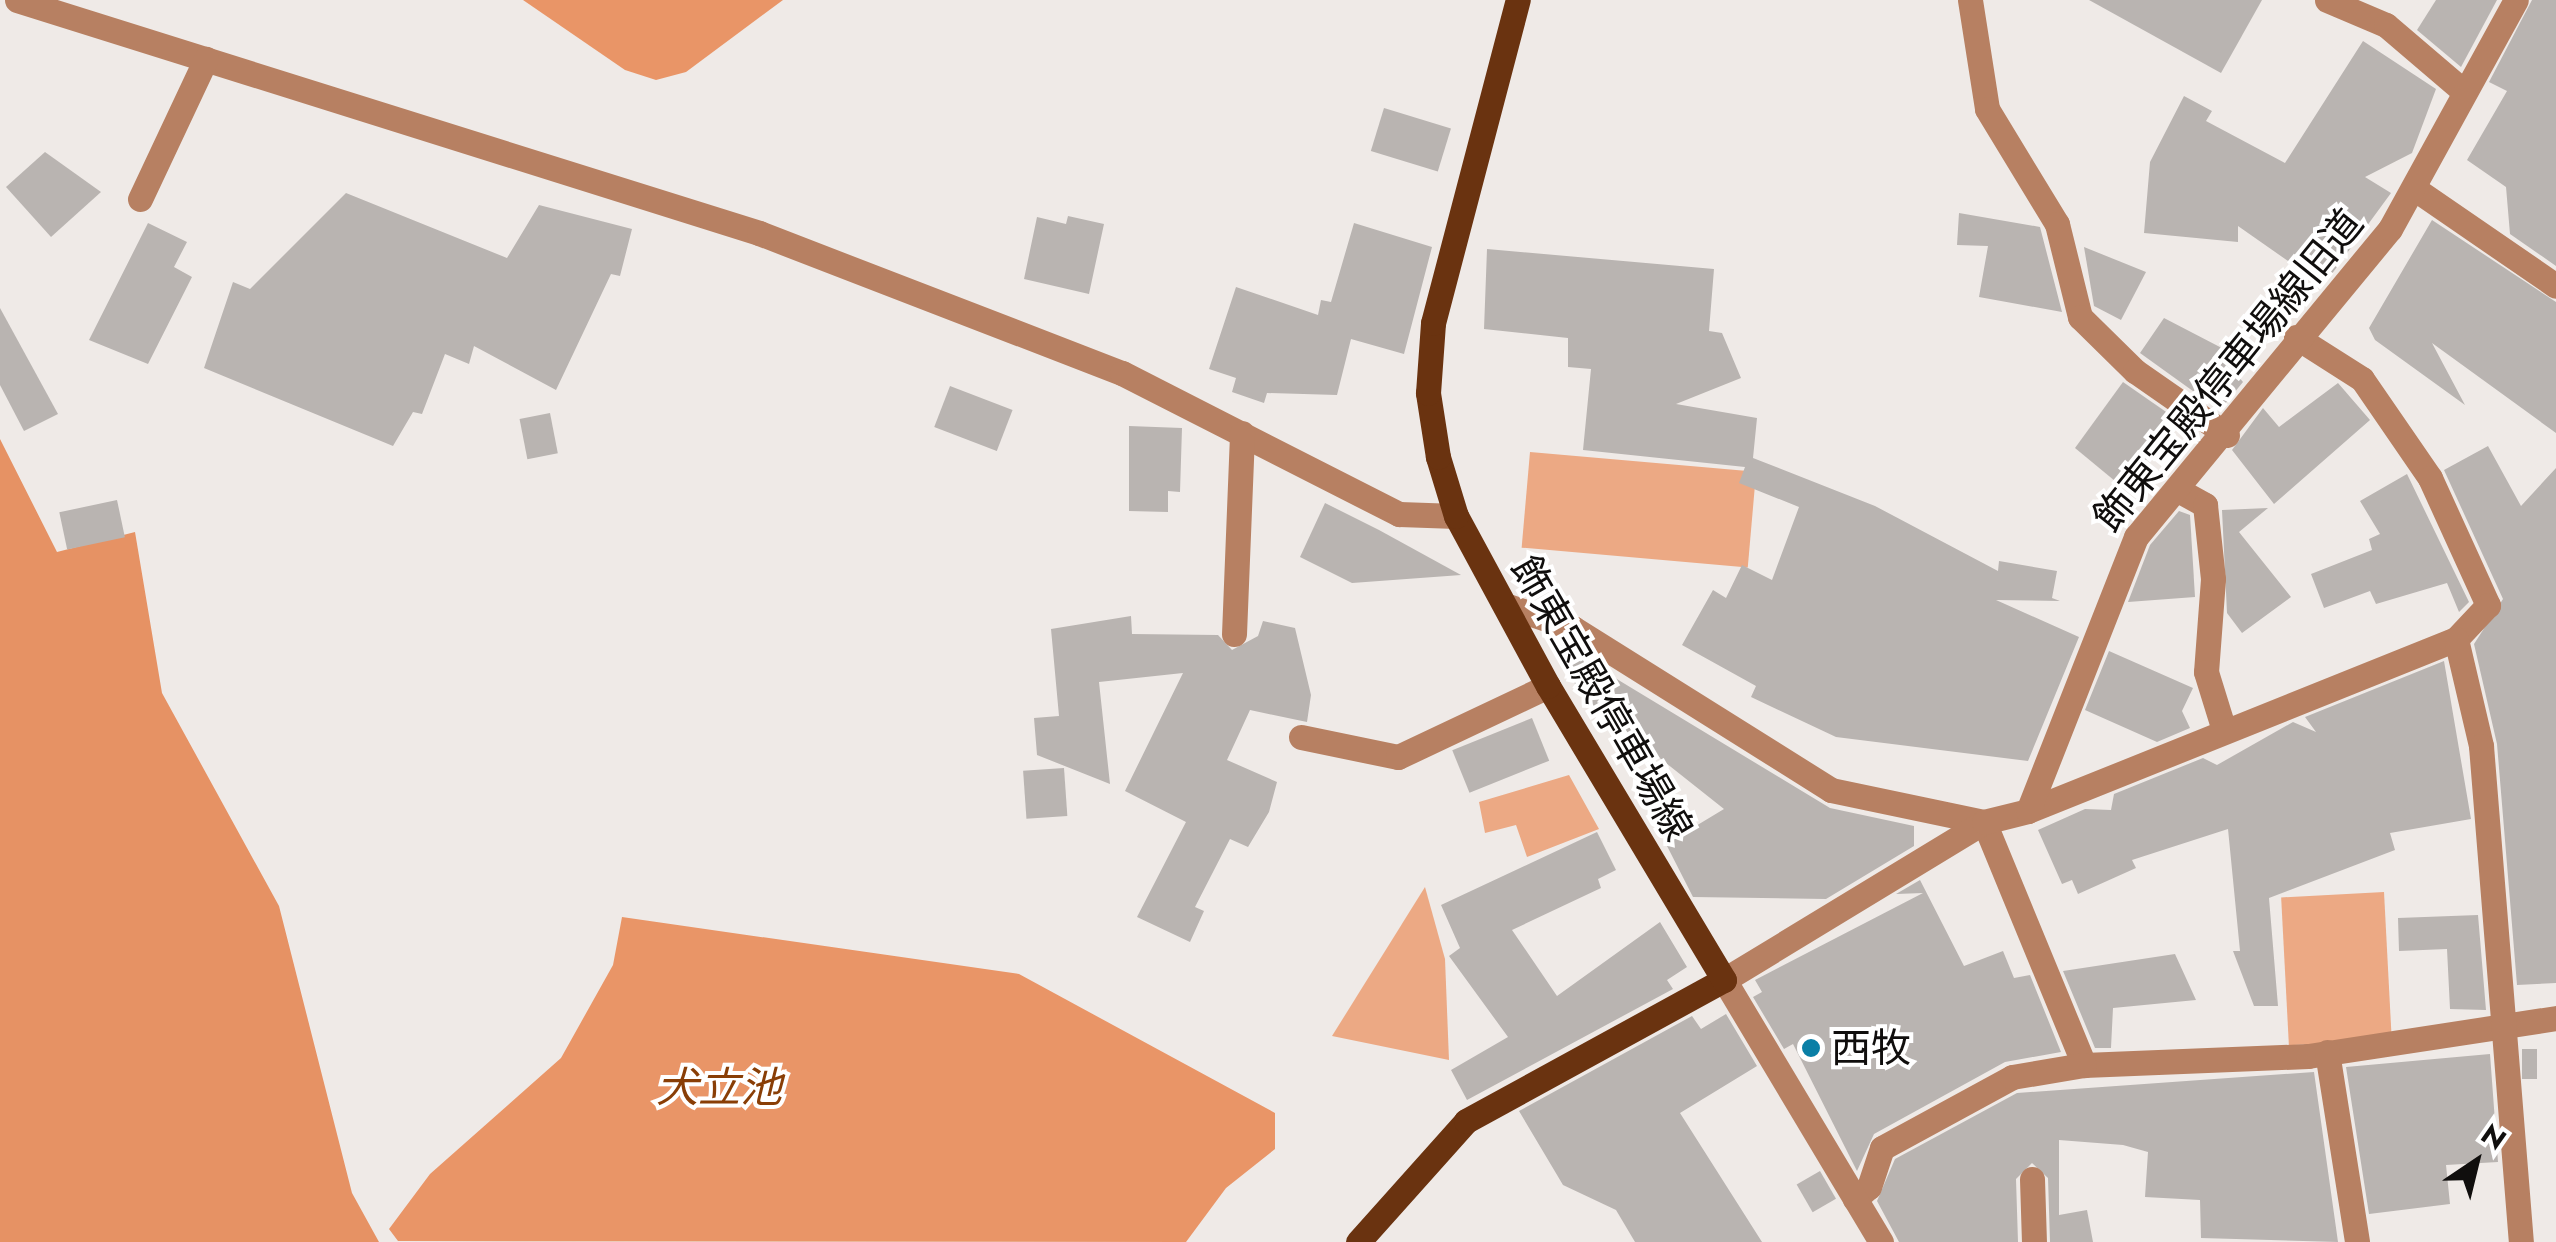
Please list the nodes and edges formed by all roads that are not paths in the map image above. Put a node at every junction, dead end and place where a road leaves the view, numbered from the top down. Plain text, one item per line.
1 (17, 0) edge
2 (1518, 0) edge
3 (1970, 0) edge
4 (2327, 0) edge
5 (2516, 0) edge
6 (206, 60) junction
7 (2460, 89) junction
8 (2415, 189) junction
9 (140, 199) dead end
10 (2556, 286) edge
11 (2296, 336) junction
12 (1242, 433) junction
13 (2227, 435) junction
14 (2178, 490) junction
15 (1456, 516) junction
16 (1504, 604) junction
17 (1234, 634) dead end
18 (2456, 639) junction
19 (1548, 686) junction
20 (2224, 730) junction
21 (1301, 737) dead end
22 (2028, 811) junction
23 (1984, 822) junction
24 (1724, 980) junction
25 (2556, 1018) edge
26 (2510, 1027) junction
27 (2327, 1052) junction
28 (2084, 1065) junction
29 (2032, 1179) dead end
30 (1855, 1198) junction
31 (1875, 1238) edge
32 (1358, 1242) edge
33 (2034, 1242) edge
34 (2357, 1242) edge
35 (2521, 1242) edge

1 - 6 street
2 - 15 main road, 飾東宝殿停車場線
3 - 13 street
4 - 7 street
5 - 7 street, 飾東宝殿停車場線旧道
6 - 9 street
6 - 12 street
7 - 8 street, 飾東宝殿停車場線旧道
8 - 10 street
8 - 11 street, 飾東宝殿停車場線旧道
11 - 13 street, 飾東宝殿停車場線旧道
11 - 18 street
12 - 15 street
12 - 17 street
13 - 14 street, 飾東宝殿停車場線旧道
14 - 20 street
14 - 22 street, 飾東宝殿停車場線旧道
15 - 16 main road, 飾東宝殿停車場線
16 - 19 main road, 飾東宝殿停車場線
16 - 23 street
18 - 20 street
18 - 26 street
19 - 21 street
19 - 24 main road, 飾東宝殿停車場線
20 - 22 street
22 - 23 street
23 - 24 street
23 - 28 street
24 - 30 street
24 - 32 main road
25 - 26 street
26 - 27 street
26 - 35 street
27 - 28 street
27 - 34 street
28 - 30 street
29 - 33 street
30 - 31 street

